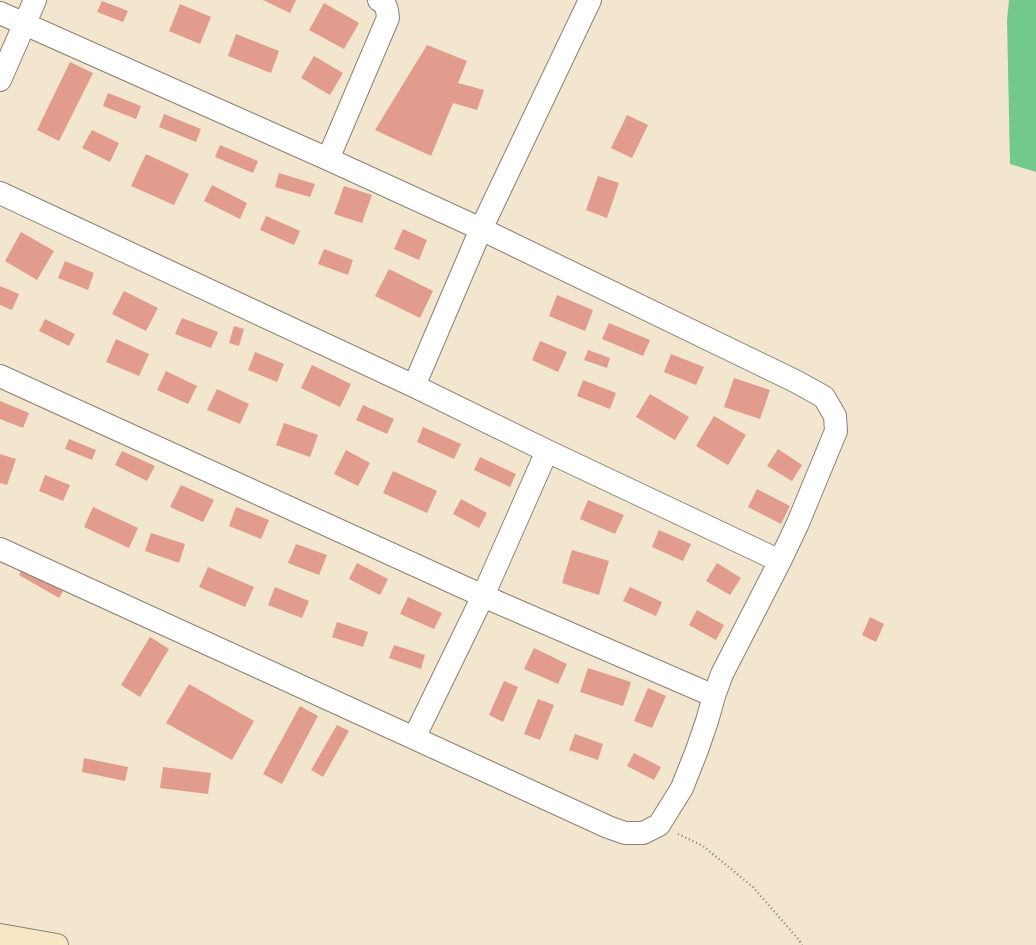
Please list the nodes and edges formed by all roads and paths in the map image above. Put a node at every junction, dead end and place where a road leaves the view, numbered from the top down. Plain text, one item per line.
1 (35, 0) edge
2 (379, 0) edge
3 (590, 0) edge
4 (0, 13) edge
5 (25, 24) junction
6 (0, 80) edge
7 (328, 159) junction
8 (0, 193) edge
9 (481, 229) junction
10 (0, 376) edge
11 (414, 386) junction
12 (547, 451) junction
13 (0, 549) edge
14 (780, 561) junction
15 (482, 596) junction
16 (714, 696) junction
17 (414, 738) junction
18 (659, 825) junction
19 (0, 935) edge
20 (57, 945) edge
21 (802, 945) edge

1 - 5 street
2 - 7 street
3 - 9 street
4 - 5 street
5 - 6 street
5 - 7 street
7 - 9 street
8 - 11 street
9 - 11 street
9 - 14 street
10 - 15 street
11 - 12 street
12 - 14 street
12 - 15 street
13 - 17 street
14 - 16 street
15 - 16 street
15 - 17 street
16 - 18 street
17 - 18 street
18 - 21 path
19 - 20 street

